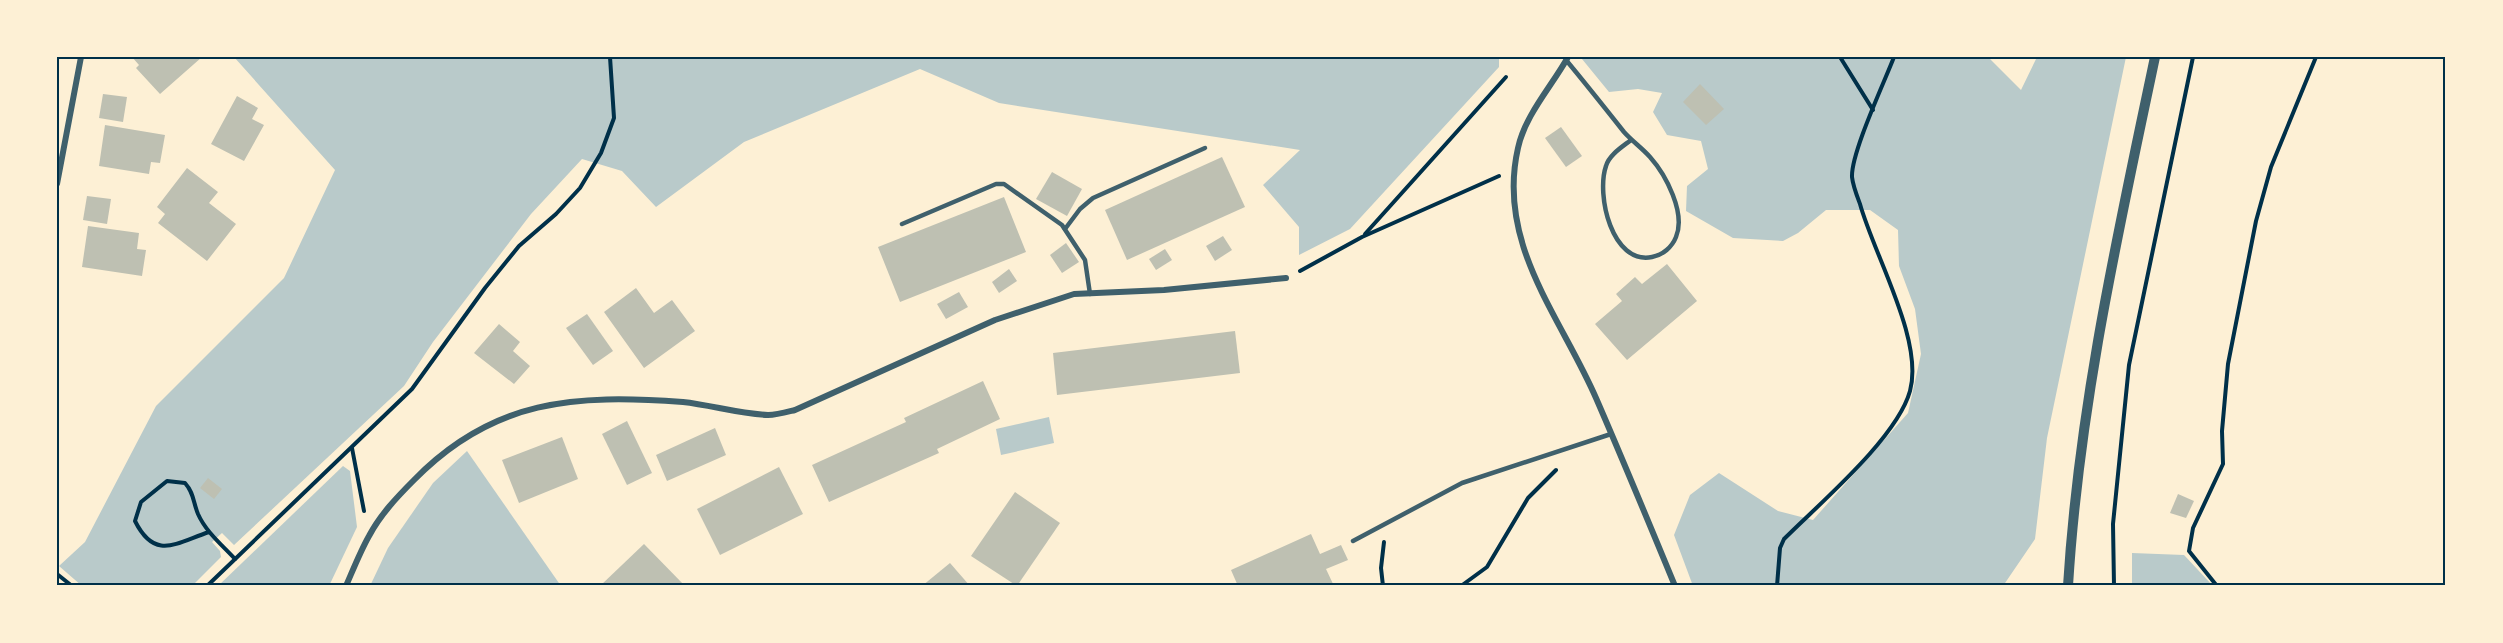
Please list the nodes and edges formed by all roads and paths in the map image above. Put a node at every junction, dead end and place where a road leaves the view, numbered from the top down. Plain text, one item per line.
1 (81, 57) edge
2 (610, 57) edge
3 (1840, 57) edge
4 (1894, 57) edge
5 (2155, 57) edge
6 (2193, 57) edge
7 (2316, 57) edge
8 (1567, 59) edge
9 (1506, 78) dead end
10 (1873, 110) junction
11 (1631, 141) junction
12 (1205, 148) dead end
13 (1514, 170) junction
14 (57, 183) edge
15 (903, 224) dead end
16 (1065, 229) junction
17 (1362, 237) junction
18 (1286, 278) joint
19 (1090, 294) junction
20 (1611, 434) junction
21 (1584, 442) junction
22 (352, 447) junction
23 (366, 521) dead end
24 (1391, 521) junction
25 (209, 532) junction
26 (1353, 541) dead end
27 (235, 559) junction
28 (57, 574) edge
29 (72, 586) edge
30 (207, 586) edge
31 (346, 586) edge
32 (1383, 586) edge
33 (1461, 586) edge
34 (1675, 586) edge
35 (1777, 586) edge
36 (2068, 586) edge
37 (2114, 586) edge
38 (2217, 586) edge

1 - 14 street
2 - 22 path
3 - 10 path
4 - 10 path
5 - 36 street
6 - 37 path
7 - 38 path
8 - 11 lane
8 - 13 street
9 - 17 path
10 - 35 path
11 - 11 lane
12 - 16 lane
13 - 17 path
13 - 20 street
15 - 16 lane
16 - 19 lane
17 - 18 path
18 - 19 street
19 - 31 street
20 - 21 lane
20 - 34 street
21 - 24 lane
21 - 33 path
22 - 23 path
22 - 27 path
24 - 26 lane
24 - 32 path
25 - 25 path
25 - 27 path
27 - 30 path
28 - 29 path

